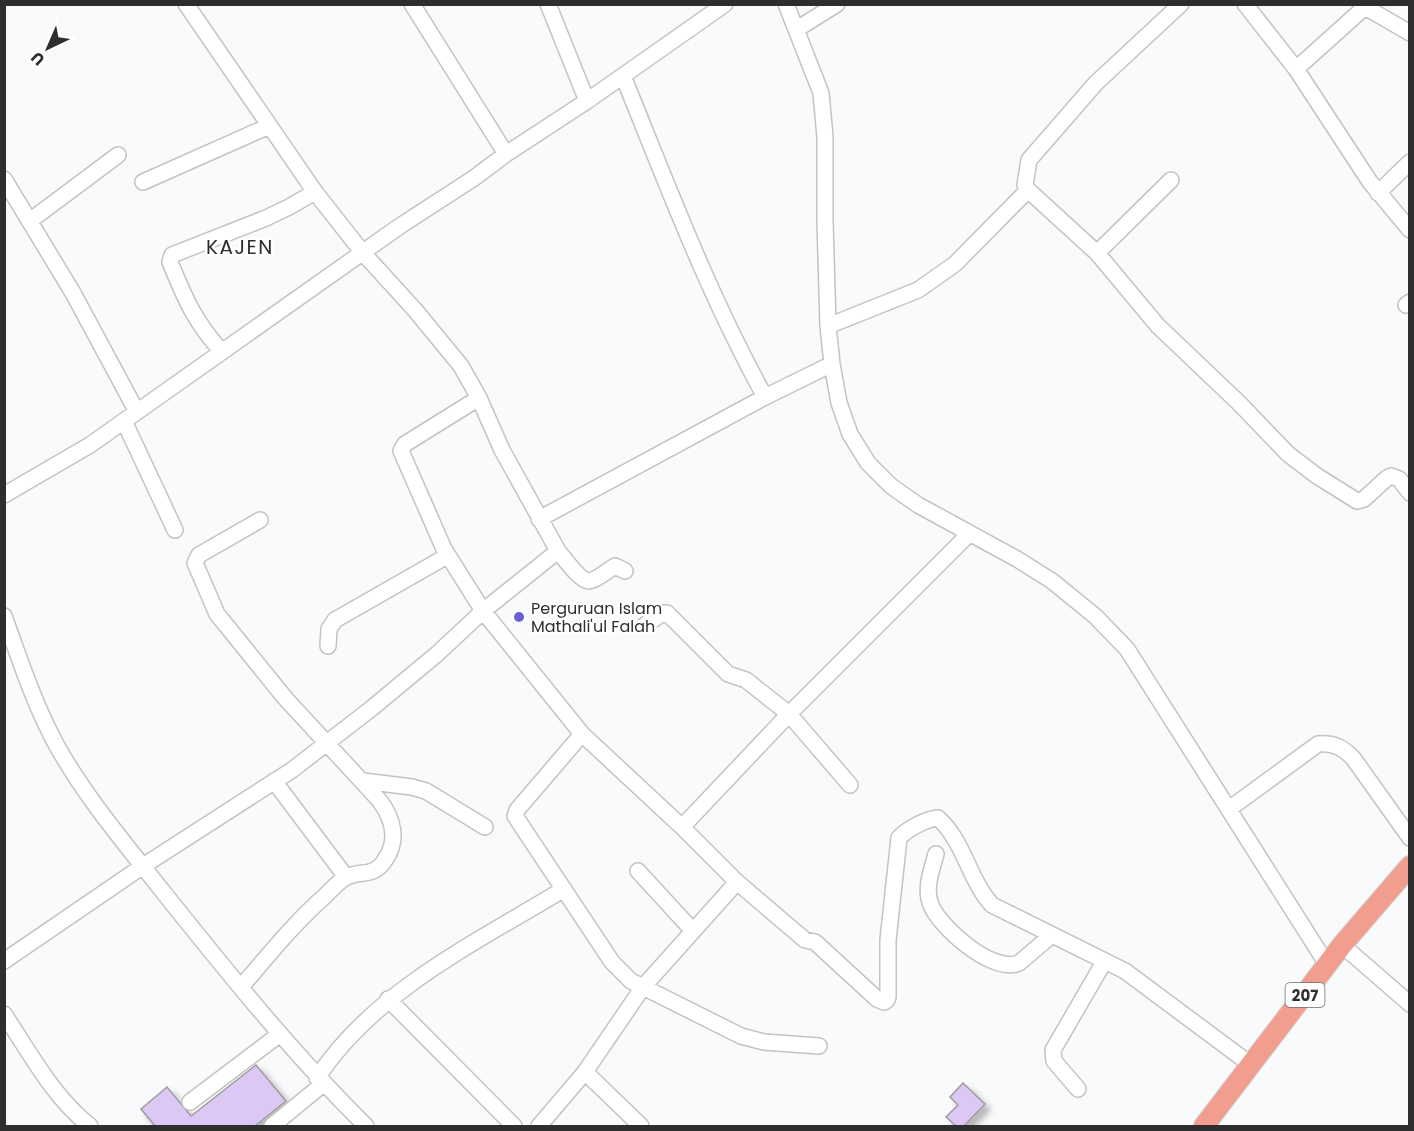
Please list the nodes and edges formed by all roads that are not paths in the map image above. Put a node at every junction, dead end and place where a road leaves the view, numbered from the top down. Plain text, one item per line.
1 (186, 4) edge
2 (412, 4) edge
3 (548, 4) edge
4 (725, 4) edge
5 (786, 4) edge
6 (837, 4) edge
7 (1181, 4) edge
8 (1245, 4) edge
9 (797, 29) junction
10 (1410, 33) edge
11 (1296, 69) junction
12 (622, 76) junction
13 (587, 101) junction
14 (269, 126) junction
15 (506, 154) junction
16 (118, 155) dead end
17 (1410, 162) edge
18 (4, 179) edge
19 (1171, 180) dead end
20 (142, 182) dead end
21 (1028, 190) junction
22 (315, 192) junction
23 (1378, 193) junction
24 (31, 220) junction
25 (1410, 230) edge
26 (1097, 253) junction
27 (363, 254) junction
28 (828, 326) junction
29 (222, 352) junction
30 (832, 364) junction
31 (765, 397) junction
32 (479, 398) junction
33 (131, 416) junction
34 (1410, 493) edge
35 (4, 495) edge
36 (539, 519) junction
37 (260, 520) dead end
38 (175, 530) dead end
39 (969, 534) junction
40 (558, 551) junction
41 (447, 556) junction
42 (625, 571) dead end
43 (483, 611) junction
44 (4, 616) edge
45 (645, 626) dead end
46 (328, 646) dead end
47 (789, 714) junction
48 (582, 734) junction
49 (328, 742) junction
50 (274, 781) junction
51 (363, 782) junction
52 (850, 785) dead end
53 (1229, 809) junction
54 (485, 827) dead end
55 (682, 827) junction
56 (1410, 838) edge
57 (936, 854) dead end
58 (143, 866) junction
59 (1410, 866) edge
60 (638, 871) dead end
61 (346, 877) junction
62 (737, 882) junction
63 (564, 889) junction
64 (693, 932) junction
65 (1052, 935) junction
66 (1342, 945) junction
67 (4, 962) edge
68 (1104, 962) junction
69 (1328, 966) junction
70 (241, 987) junction
71 (643, 987) junction
72 (388, 999) junction
73 (1410, 1004) edge
74 (4, 1014) edge
75 (280, 1034) junction
76 (819, 1046) dead end
77 (1250, 1064) junction
78 (585, 1072) junction
79 (320, 1081) junction
80 (1078, 1089) dead end
81 (190, 1102) dead end
82 (90, 1126) edge
83 (272, 1126) edge
84 (366, 1126) edge
85 (514, 1126) edge
86 (539, 1126) edge
87 (641, 1126) edge
88 (1204, 1126) edge

1 - 14 street
2 - 15 street
3 - 13 street
4 - 12 street
5 - 9 street
6 - 9 street
7 - 21 street
8 - 11 street
9 - 28 street
10 - 11 street
11 - 23 street
12 - 13 street
12 - 31 street
13 - 15 street
14 - 20 street
14 - 22 street
15 - 27 street
16 - 24 street
17 - 23 street
18 - 24 street
19 - 26 street
21 - 26 street
21 - 28 street
22 - 27 street
22 - 29 street
23 - 25 street
24 - 33 street
26 - 34 street
27 - 29 street
27 - 32 street
28 - 30 street
29 - 33 street
30 - 31 street
30 - 39 street
31 - 36 street
32 - 36 street
32 - 41 street
33 - 35 street
33 - 38 street
36 - 40 street
37 - 49 street
39 - 47 street
39 - 53 street
40 - 42 street
40 - 43 street
41 - 43 street
41 - 46 street
43 - 48 street
43 - 49 street
44 - 58 street
45 - 47 street
47 - 52 street
47 - 55 street
48 - 55 street
48 - 63 street
49 - 50 street
49 - 51 street
50 - 58 street
50 - 61 street
51 - 54 street
51 - 61 street
53 - 56 street
53 - 69 street
55 - 62 street
57 - 65 street
58 - 67 street
58 - 70 street
59 - 66 main road, 207
60 - 64 street
61 - 70 street
62 - 64 street
62 - 65 street
63 - 71 street
63 - 72 street
64 - 71 street
65 - 68 street
66 - 69 main road, 207
66 - 73 street
68 - 77 street
68 - 80 street
69 - 77 main road, 207
70 - 75 street
71 - 76 street
71 - 78 street
72 - 79 street
72 - 85 street
74 - 82 street
75 - 79 street
75 - 81 street
77 - 88 main road, 207
78 - 86 street
78 - 87 street
79 - 83 street
79 - 84 street

